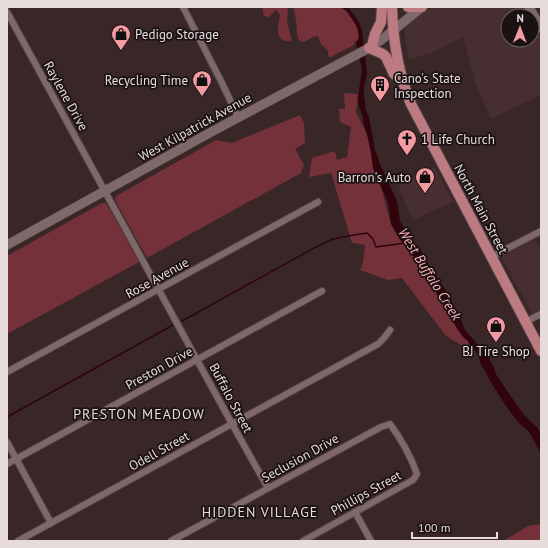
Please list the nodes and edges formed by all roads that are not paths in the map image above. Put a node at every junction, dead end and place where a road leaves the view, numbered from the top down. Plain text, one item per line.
1 (183, 7) edge
2 (382, 7) edge
3 (392, 7) edge
4 (408, 7) edge
5 (422, 7) edge
6 (529, 7) edge
7 (7, 12) edge
8 (541, 28) edge
9 (393, 30) junction
10 (371, 47) junction
11 (402, 80) junction
12 (238, 117) junction
13 (105, 191) junction
14 (318, 202) dead end
15 (541, 231) edge
16 (7, 245) edge
17 (491, 257) junction
18 (159, 289) junction
19 (322, 292) dead end
20 (541, 314) edge
21 (525, 322) junction
22 (390, 330) dead end
23 (541, 351) edge
24 (197, 359) junction
25 (7, 372) edge
26 (232, 424) junction
27 (7, 442) edge
28 (16, 459) junction
29 (7, 464) edge
30 (417, 474) joint
31 (268, 488) junction
32 (355, 512) junction
33 (51, 523) junction
34 (18, 541) edge
35 (171, 541) edge
36 (303, 541) edge
37 (371, 541) edge

1 - 12 street
2 - 10 main road
3 - 9 main road, North Main Street
4 - 5 main road
5 - 9 main road, West Kilpatrick Avenue
6 - 8 main road
7 - 13 street, Raylene Drive
9 - 10 main road, West Kilpatrick Avenue
9 - 11 main road, North Main Street
10 - 11 main road
10 - 12 main road, West Kilpatrick Avenue
11 - 17 main road, North Main Street
12 - 13 main road, West Kilpatrick Avenue
13 - 16 main road, West Kilpatrick Avenue
13 - 18 street, Buffalo Street
14 - 18 street, Rose Avenue
15 - 17 street
17 - 21 main road, North Main Street
18 - 24 street, Buffalo Street
18 - 25 street, Rose Avenue
19 - 24 street, Preston Drive
20 - 21 street
21 - 23 main road, North Main Street
22 - 26 street, Odell Street
24 - 26 street, Buffalo Street
24 - 28 street, Preston Drive
26 - 31 street, Buffalo Street
26 - 33 street, Odell Street
27 - 28 street
28 - 29 street, Preston Drive
28 - 33 street
30 - 31 street, Seclusion Drive
30 - 32 street, Phillips Street
31 - 35 street, Seclusion Drive
32 - 36 street, Phillips Street
32 - 37 street
33 - 34 street, Odell Street

